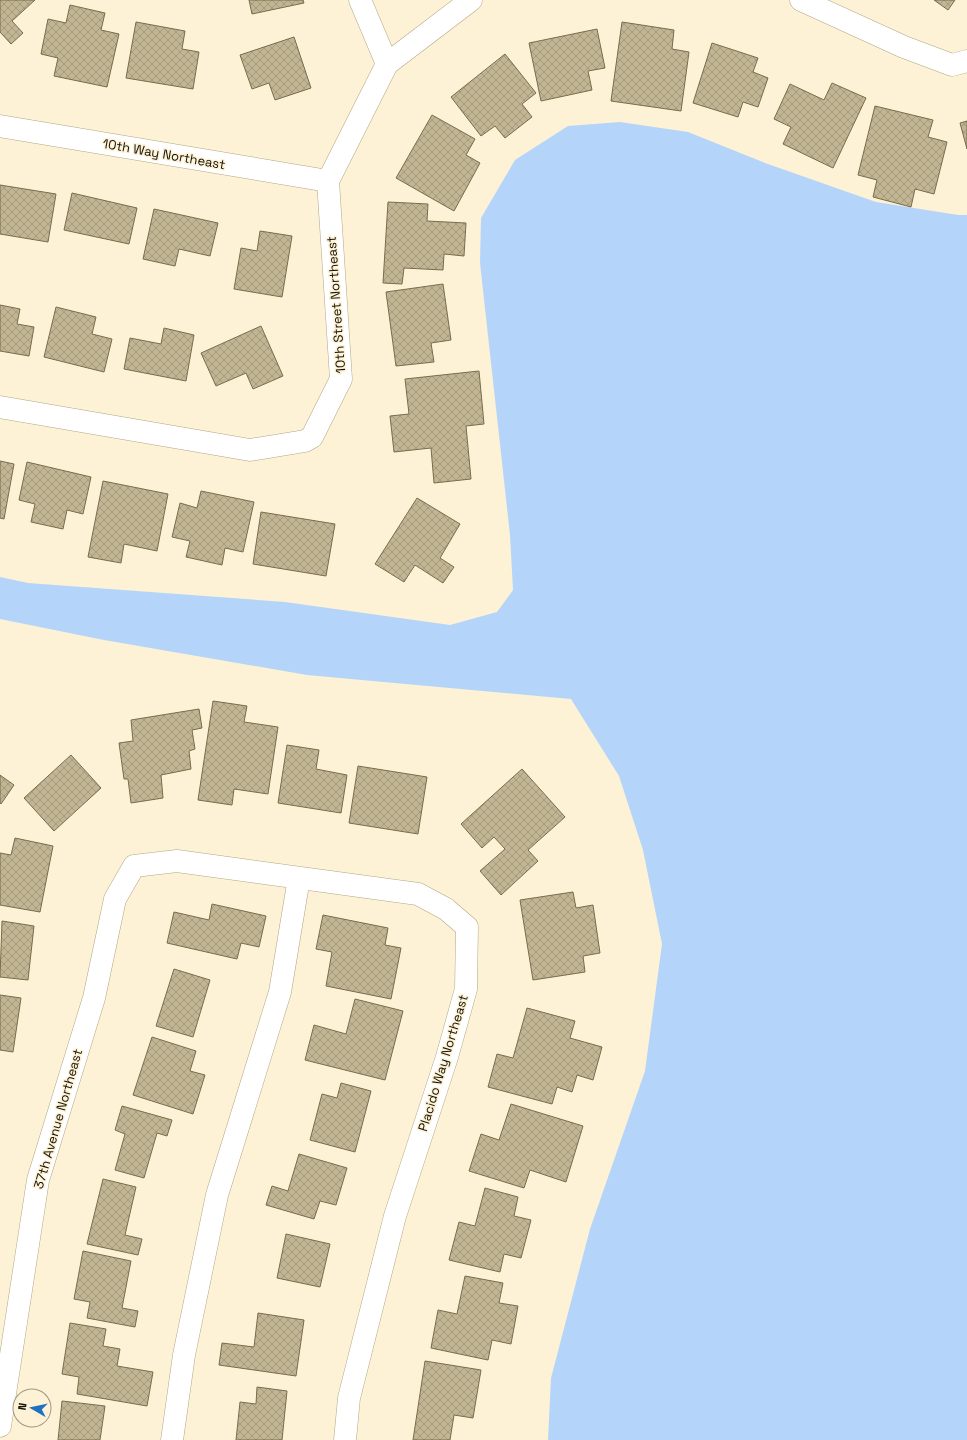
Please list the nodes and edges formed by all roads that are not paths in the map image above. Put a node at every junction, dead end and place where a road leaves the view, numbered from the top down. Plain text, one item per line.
1 (360, 0) edge
2 (471, 0) edge
3 (802, 0) edge
4 (967, 61) edge
5 (387, 64) junction
6 (0, 126) edge
7 (328, 181) junction
8 (0, 407) edge
9 (134, 866) joint
10 (300, 878) junction
11 (4, 1362) edge
12 (0, 1426) edge
13 (172, 1440) edge
14 (345, 1440) edge

1 - 5 street
2 - 5 street
3 - 4 street
5 - 7 street
6 - 7 street, 10th Way Northeast
7 - 8 street, 10th Street Northeast
9 - 10 street, Placido Way Northeast
9 - 11 street, 37th Avenue Northeast
10 - 13 street
10 - 14 street, Placido Way Northeast
11 - 12 street, 37th Avenue Northeast

